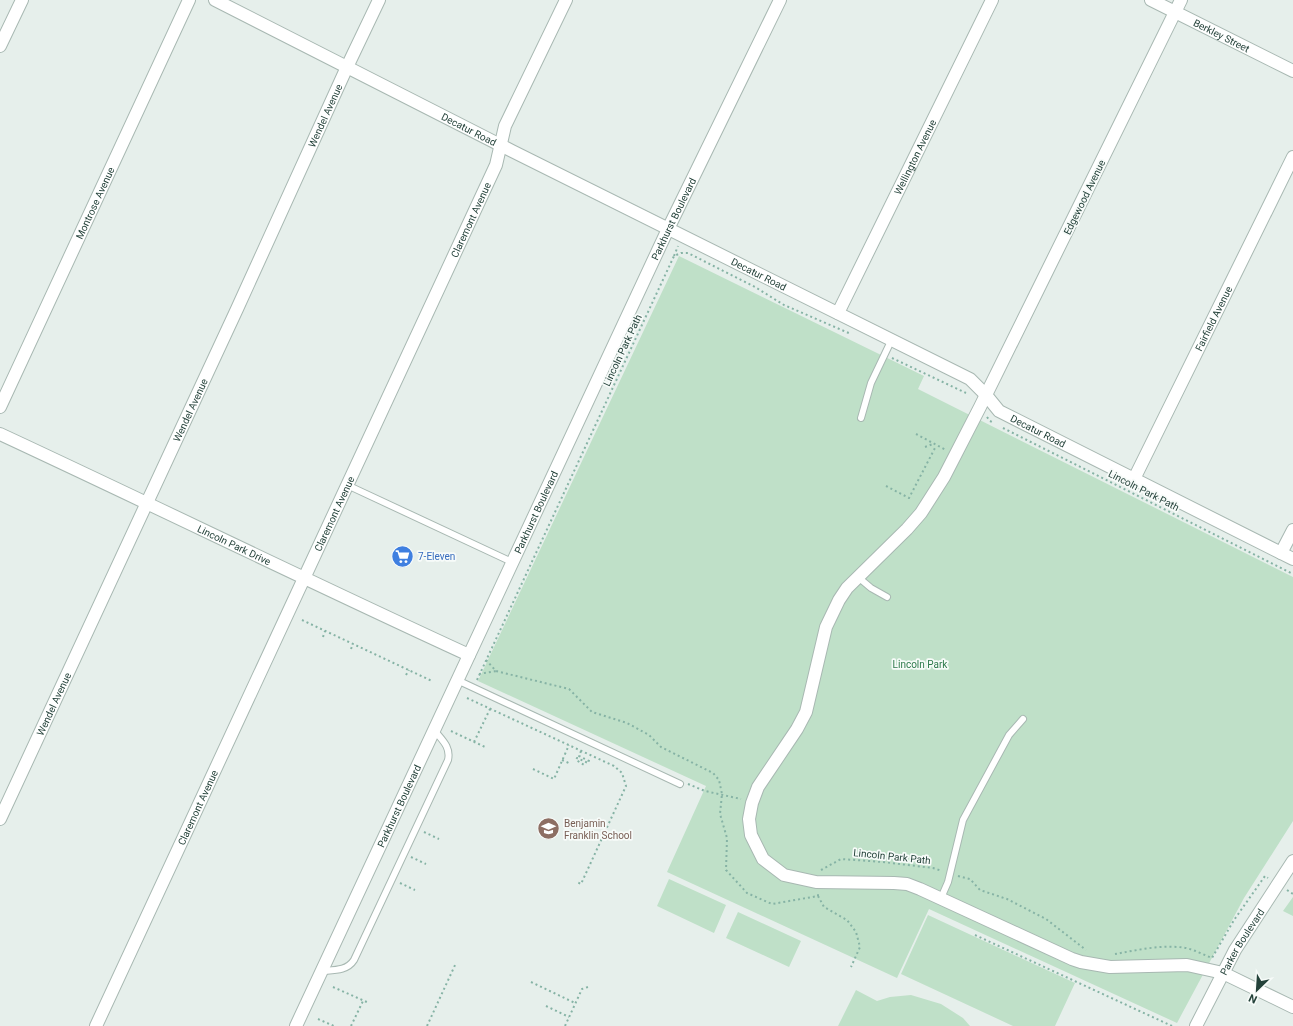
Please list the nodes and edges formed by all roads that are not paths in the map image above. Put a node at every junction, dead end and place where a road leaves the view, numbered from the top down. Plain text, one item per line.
1 (22, 0) edge
2 (189, 0) edge
3 (215, 0) edge
4 (380, 0) edge
5 (566, 0) edge
6 (780, 0) edge
7 (992, 0) edge
8 (1150, 0) edge
9 (1181, 0) edge
10 (1175, 12) junction
11 (0, 46) edge
12 (347, 67) junction
13 (1293, 71) edge
14 (501, 145) junction
15 (1293, 157) edge
16 (668, 229) junction
17 (838, 313) junction
18 (892, 339) junction
19 (986, 395) junction
20 (0, 407) edge
21 (861, 418) dead end
22 (0, 434) edge
23 (1134, 479) junction
24 (347, 485) junction
25 (147, 502) junction
26 (1293, 530) edge
27 (1281, 553) junction
28 (1293, 559) edge
29 (512, 562) junction
30 (858, 577) junction
31 (304, 578) junction
32 (887, 597) dead end
33 (469, 655) junction
34 (457, 680) junction
35 (1023, 719) dead end
36 (434, 730) junction
37 (680, 784) dead end
38 (0, 819) edge
39 (1293, 861) edge
40 (941, 898) junction
41 (322, 971) junction
42 (1223, 973) junction
43 (1293, 1007) edge
44 (96, 1026) edge
45 (296, 1026) edge
46 (1196, 1026) edge

1 - 11 street
2 - 20 street, Montrose Avenue
3 - 12 street, Decatur Road
4 - 12 street, Wendel Avenue
5 - 14 street, Claremont Avenue
6 - 16 street, Parkhurst Boulevard
7 - 17 street, Wellington Avenue
8 - 10 street, Berkley Street
9 - 10 street, Edgewood Avenue
10 - 13 street, Berkley Street
10 - 19 street, Edgewood Avenue
12 - 14 street, Decatur Road
12 - 25 street, Wendel Avenue
14 - 16 street, Decatur Road
14 - 24 street, Claremont Avenue
15 - 23 street, Fairfield Avenue
16 - 17 street, Decatur Road
16 - 29 street, Parkhurst Boulevard
17 - 18 street, Decatur Road
18 - 19 street, Decatur Road
18 - 21 lane
19 - 23 street, Decatur Road
19 - 30 street, Edgewood Avenue
22 - 25 street, Lincoln Park Drive
23 - 27 street, Decatur Road
24 - 29 lane
24 - 31 street, Claremont Avenue
25 - 31 street, Lincoln Park Drive
25 - 38 street, Wendel Avenue
26 - 27 street
27 - 28 street, Decatur Road
29 - 33 street, Parkhurst Boulevard
30 - 32 lane
30 - 40 street, Edgewood Avenue
31 - 33 street, Lincoln Park Drive
31 - 44 street, Claremont Avenue
33 - 34 street, Parkhurst Boulevard
34 - 36 street, Parkhurst Boulevard
34 - 37 lane
35 - 40 lane
36 - 41 street, Parkhurst Boulevard
36 - 41 lane
39 - 42 street, Parker Boulevard
40 - 42 street, Edgewood Avenue
41 - 45 street, Parkhurst Boulevard
42 - 43 street, Edgewood Avenue
42 - 46 street, Parker Boulevard

